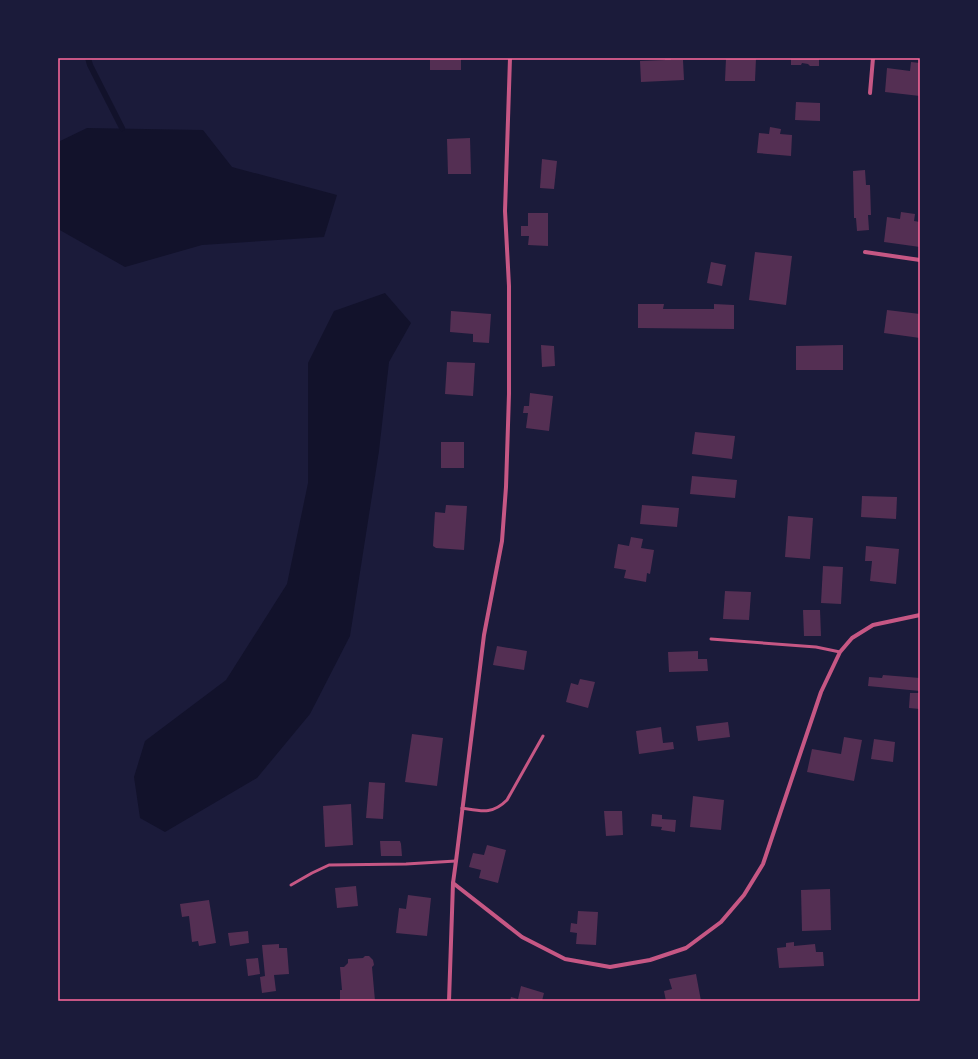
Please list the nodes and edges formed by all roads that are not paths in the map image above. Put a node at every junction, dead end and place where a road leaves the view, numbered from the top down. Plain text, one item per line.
1 (510, 58) edge
2 (873, 58) edge
3 (870, 93) dead end
4 (865, 252) dead end
5 (920, 260) edge
6 (920, 615) edge
7 (711, 638) dead end
8 (840, 652) junction
9 (543, 736) dead end
10 (462, 808) junction
11 (456, 861) junction
12 (453, 883) junction
13 (290, 885) dead end
14 (449, 1001) edge

1 - 10 street
2 - 3 street
4 - 5 street
6 - 8 street
7 - 8 lane
8 - 12 street
9 - 10 lane
10 - 11 street
11 - 12 street
11 - 13 lane
12 - 14 street

